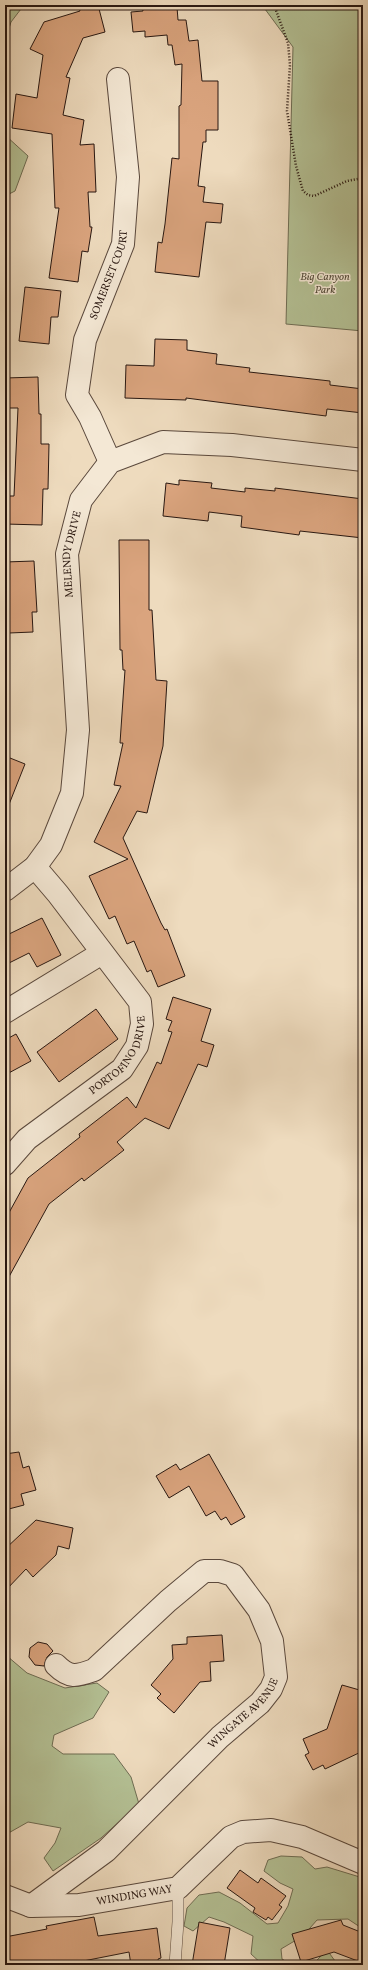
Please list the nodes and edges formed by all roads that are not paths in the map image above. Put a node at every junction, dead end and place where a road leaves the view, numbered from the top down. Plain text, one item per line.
1 (118, 80) dead end
2 (363, 460) edge
3 (110, 462) junction
4 (34, 867) junction
5 (5, 890) edge
6 (102, 952) junction
7 (5, 1012) edge
8 (5, 1164) edge
9 (56, 1665) dead end
10 (363, 1863) edge
11 (178, 1888) junction
12 (5, 1896) edge
13 (31, 1906) junction
14 (175, 1965) edge

1 - 3 street, SOMERSET COURT
2 - 3 street
3 - 4 street, MELENDY DRIVE
4 - 5 street, MELENDY DRIVE
4 - 6 street, PORTOFINO DRIVE
6 - 7 street
6 - 8 street, PORTOFINO DRIVE
9 - 13 street, WINGATE AVENUE
10 - 11 street, WINDING WAY
11 - 13 street, WINDING WAY
11 - 14 lane
12 - 13 street, WINDING WAY

